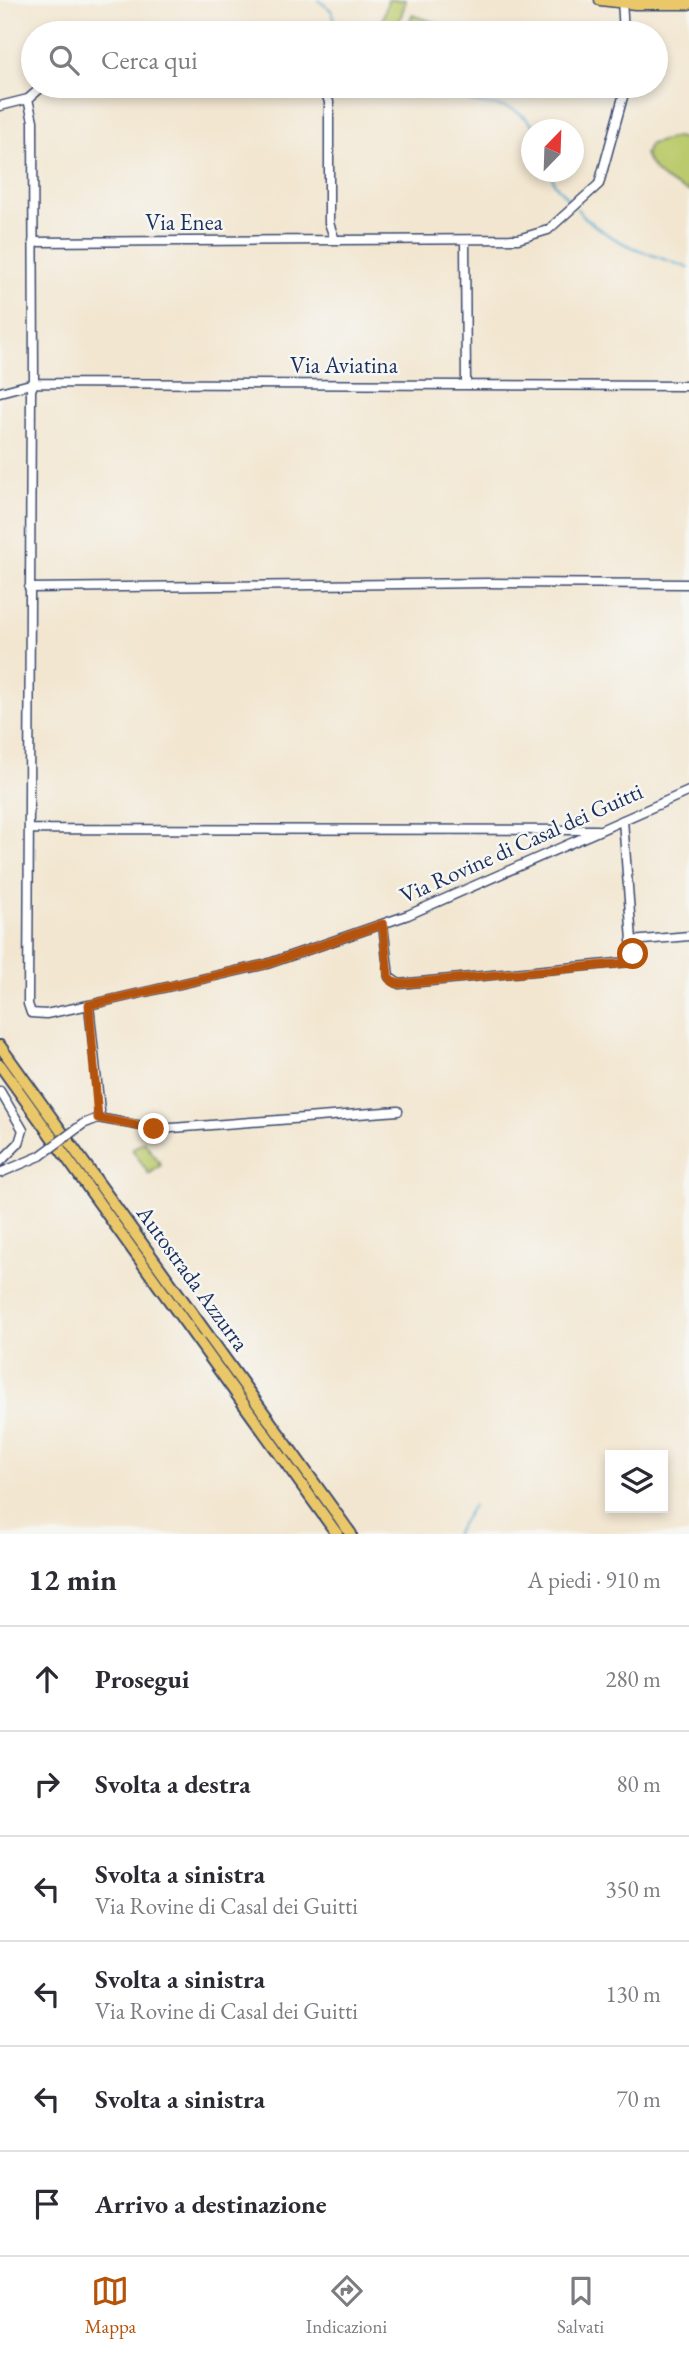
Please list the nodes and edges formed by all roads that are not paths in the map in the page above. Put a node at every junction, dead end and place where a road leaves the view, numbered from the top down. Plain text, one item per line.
1 (600, 0) edge
2 (622, 2) edge
3 (689, 4) edge
4 (623, 21) edge
5 (328, 98) edge
6 (623, 98) edge
7 (28, 99) joint
8 (0, 106) edge
9 (335, 240) junction
10 (465, 240) junction
11 (33, 242) junction
12 (34, 383) junction
13 (466, 384) junction
14 (689, 386) edge
15 (0, 392) edge
16 (689, 584) edge
17 (29, 588) junction
18 (689, 790) edge
19 (623, 820) junction
20 (31, 829) junction
21 (600, 830) junction
22 (383, 924) junction
23 (689, 936) edge
24 (631, 941) junction
25 (89, 1005) junction
26 (0, 1046) edge
27 (0, 1065) edge
28 (0, 1091) edge
29 (398, 1111) dead end
30 (98, 1118) junction
31 (0, 1162) edge
32 (0, 1173) edge
33 (337, 1534) edge
34 (351, 1534) edge

1 - 2 main road
2 - 3 main road
2 - 4 street
5 - 9 street
6 - 10 street, Via Enea
7 - 8 street
7 - 11 street
9 - 10 street, Via Enea
9 - 11 street, Via Enea
10 - 13 street
11 - 12 street
12 - 13 street, Via Aviatina
12 - 15 street, Via Aviatina
12 - 17 street
13 - 14 street, Via Aviatina
16 - 17 street
17 - 20 street
18 - 19 street, Via Rovine di Casal dei Guitti
19 - 21 street, Via Rovine di Casal dei Guitti
19 - 24 street
20 - 21 street
20 - 25 street, Via Rovine di Casal dei Guitti
21 - 22 street, Via Rovine di Casal dei Guitti
22 - 24 street
22 - 25 street, Via Rovine di Casal dei Guitti
23 - 24 street
25 - 30 street
26 - 34 highway, Autostrada Azzurra
27 - 33 highway, Autostrada Azzurra
28 - 31 street
29 - 30 street
30 - 32 street, bridge

